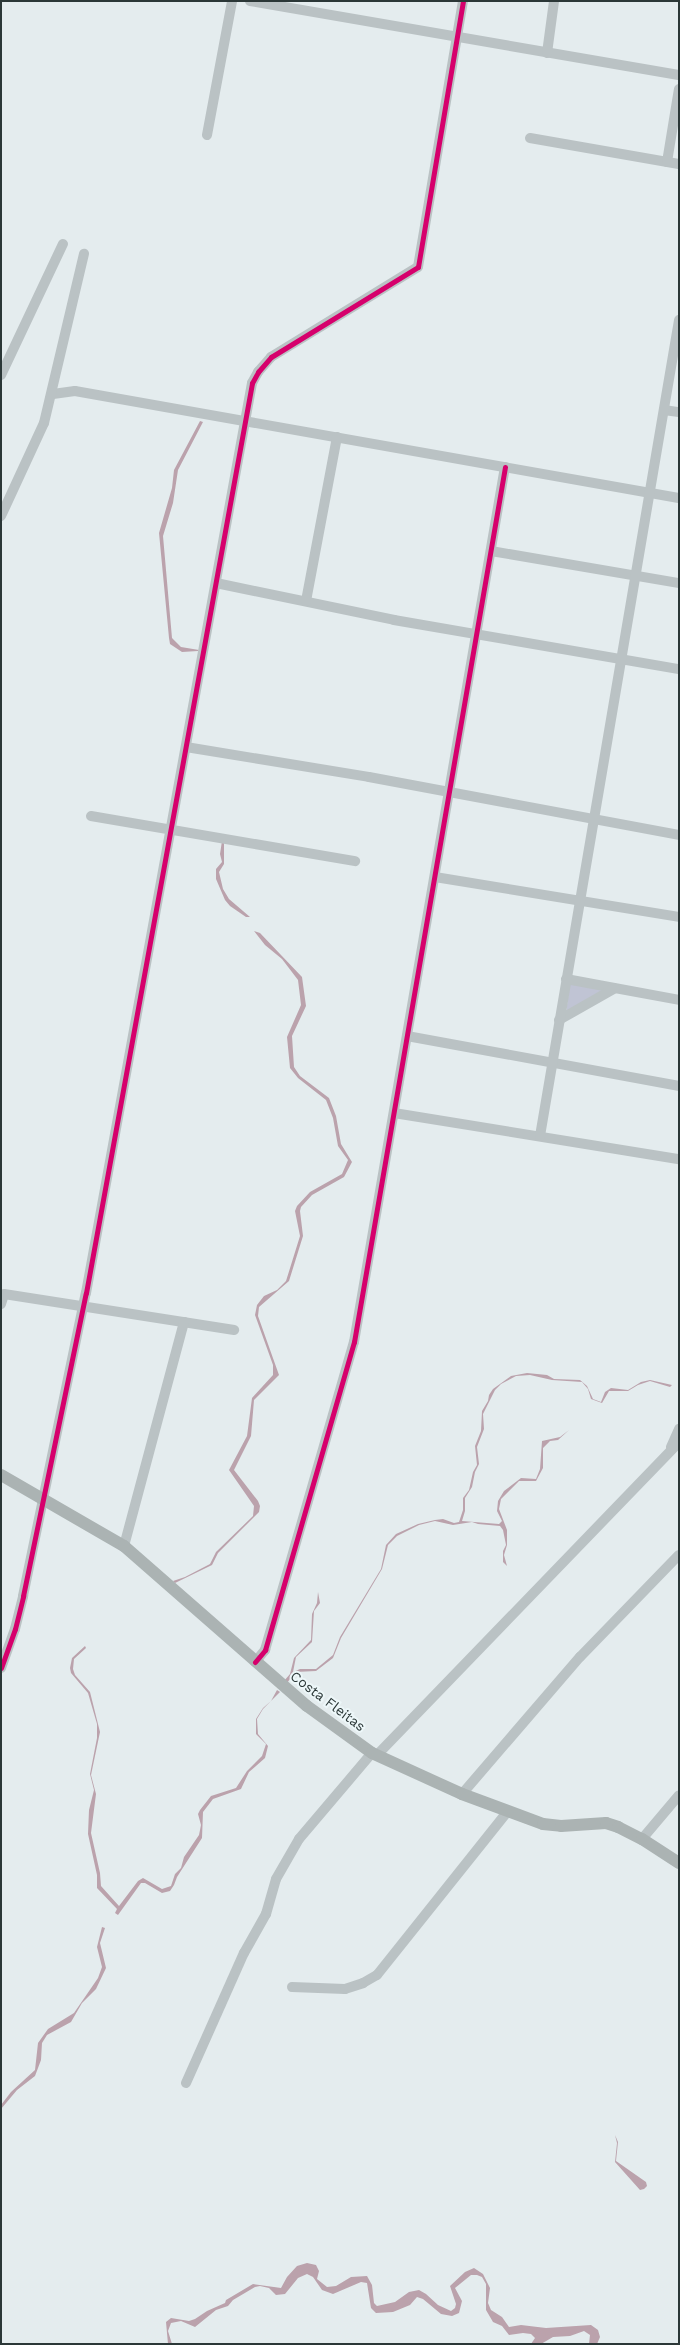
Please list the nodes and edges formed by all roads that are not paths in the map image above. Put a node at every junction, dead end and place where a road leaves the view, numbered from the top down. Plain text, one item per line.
1 (232, 1) edge
2 (250, 1) edge
3 (463, 1) edge
4 (554, 1) edge
5 (457, 37) junction
6 (547, 52) junction
7 (679, 75) edge
8 (679, 89) edge
9 (207, 135) dead end
10 (530, 138) dead end
11 (667, 162) junction
12 (679, 164) edge
13 (63, 244) dead end
14 (84, 254) dead end
15 (678, 325) edge
16 (1, 375) edge
17 (53, 394) junction
18 (664, 410) junction
19 (679, 412) edge
20 (245, 421) junction
21 (337, 437) junction
22 (506, 467) junction
23 (649, 492) junction
24 (679, 498) edge
25 (1, 516) edge
26 (491, 551) junction
27 (635, 576) junction
28 (216, 583) junction
29 (679, 583) edge
30 (306, 601) junction
31 (477, 634) junction
32 (621, 659) junction
33 (679, 669) edge
34 (186, 747) junction
35 (449, 792) junction
36 (91, 816) dead end
37 (593, 819) junction
38 (172, 830) junction
39 (679, 835) edge
40 (355, 861) dead end
41 (435, 876) junction
42 (579, 900) junction
43 (679, 917) edge
44 (566, 979) junction
45 (615, 988) junction
46 (679, 1000) edge
47 (559, 1020) junction
48 (407, 1036) junction
49 (552, 1062) junction
50 (679, 1086) edge
51 (394, 1113) junction
52 (540, 1136) junction
53 (679, 1158) edge
54 (1, 1304) edge
55 (84, 1306) junction
56 (184, 1322) junction
57 (234, 1330) dead end
58 (679, 1429) edge
59 (679, 1442) edge
60 (669, 1452) junction
61 (1, 1475) edge
62 (43, 1498) junction
63 (124, 1546) junction
64 (679, 1555) edge
65 (255, 1662) junction
66 (1, 1668) edge
67 (374, 1754) junction
68 (462, 1794) junction
69 (679, 1795) edge
70 (506, 1812) junction
71 (642, 1838) junction
72 (679, 1864) edge
73 (292, 1987) dead end
74 (186, 2084) dead end

1 - 9 street
2 - 5 street
3 - 5 street
4 - 6 street
5 - 6 street
5 - 20 street
6 - 7 street
8 - 11 street
10 - 11 street
11 - 12 street
13 - 16 street
14 - 17 street
15 - 18 street
17 - 20 street
17 - 25 street
18 - 19 street
18 - 23 street
20 - 21 street
20 - 28 street
21 - 22 street
21 - 30 street
22 - 23 street
22 - 26 street
23 - 24 street
23 - 27 street
26 - 27 street
26 - 31 street
27 - 29 street
27 - 32 street
28 - 30 street
28 - 34 street
30 - 31 street
31 - 32 street
31 - 35 street
32 - 33 street
32 - 37 street
34 - 35 street
34 - 38 street
35 - 37 street
35 - 41 street
36 - 38 street
37 - 39 street
37 - 42 street
38 - 40 street
38 - 55 street
41 - 42 street
41 - 48 street
42 - 43 street
42 - 44 street
44 - 45 street
44 - 47 street
45 - 46 street
45 - 47 street
47 - 49 street
48 - 49 street
48 - 51 street
49 - 50 street
49 - 52 street
51 - 52 street
51 - 65 street
52 - 53 street
54 - 55 street
55 - 56 street
55 - 62 street
56 - 57 street
56 - 63 street
58 - 60 street
59 - 60 street
60 - 67 street
61 - 62 main road, Costa Fleitas
62 - 63 main road, Costa Fleitas
62 - 66 street
63 - 65 main road, Costa Fleitas
64 - 68 street
65 - 67 main road, Costa Fleitas
67 - 68 main road, Costa Fleitas
67 - 74 street
68 - 70 main road, Costa Fleitas
69 - 71 street
70 - 71 main road, Costa Fleitas
70 - 73 street
71 - 72 main road, Costa Fleitas

